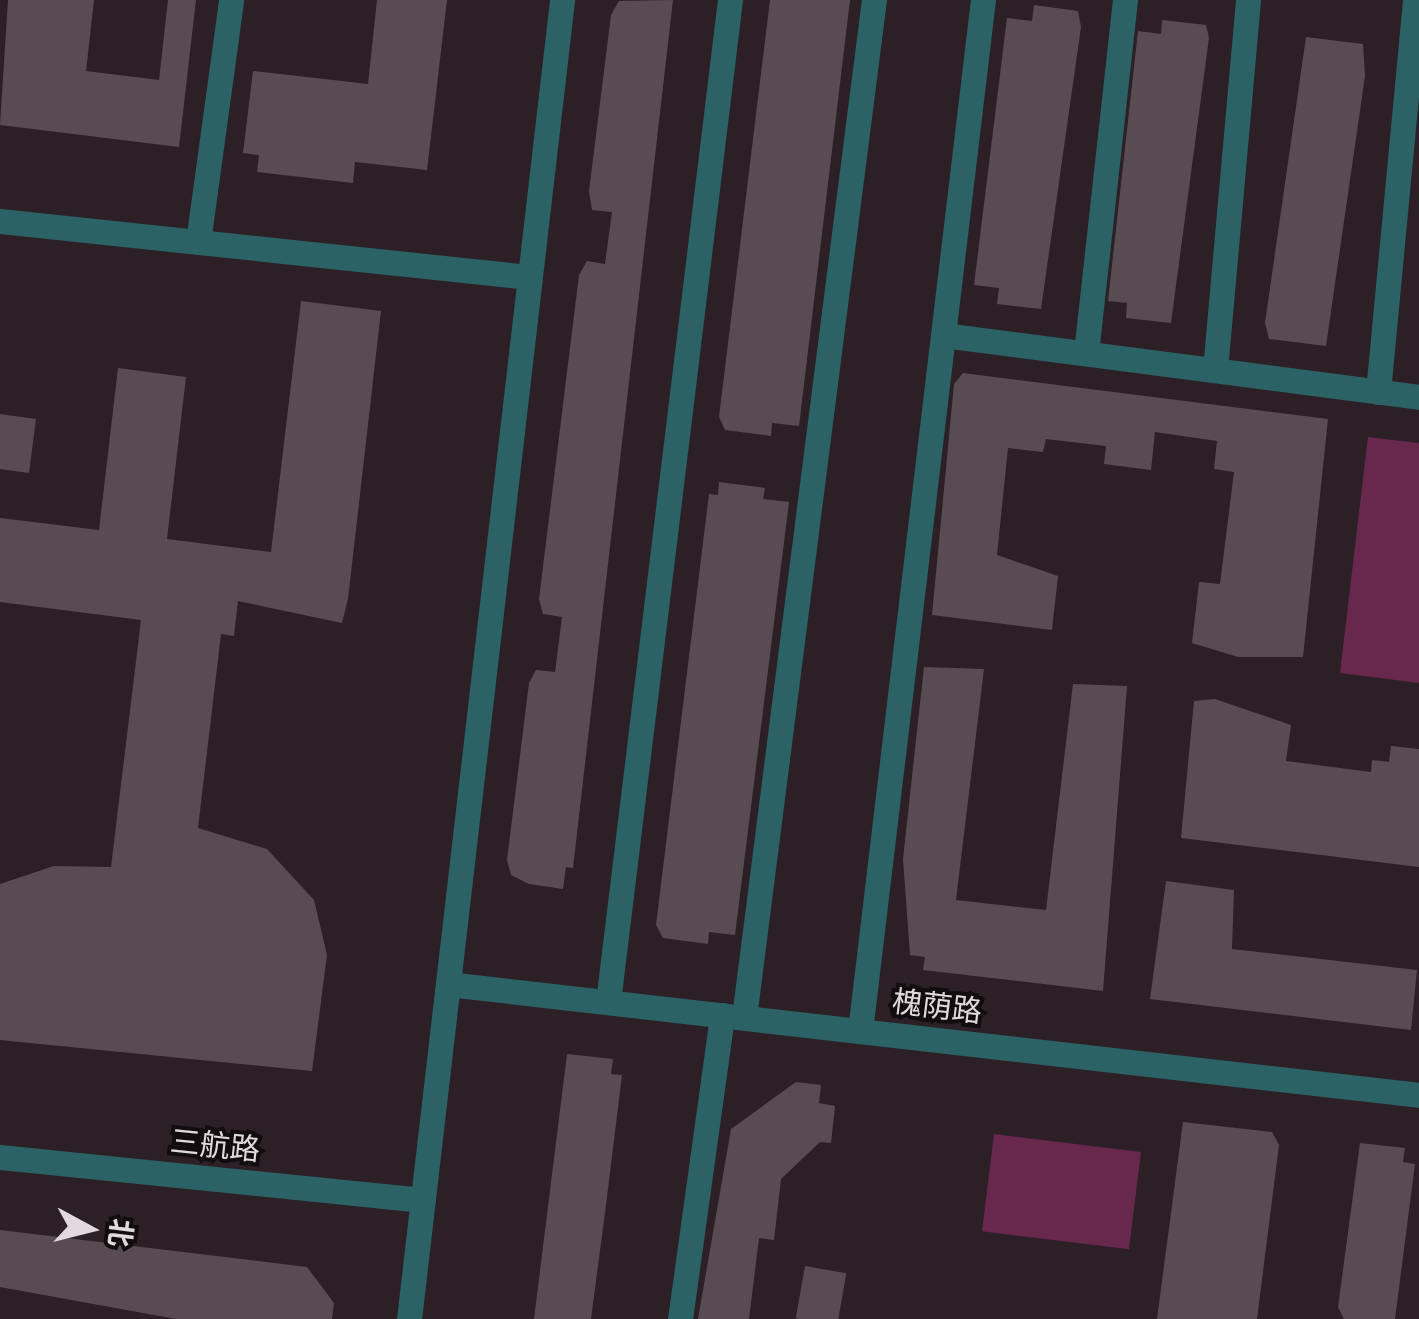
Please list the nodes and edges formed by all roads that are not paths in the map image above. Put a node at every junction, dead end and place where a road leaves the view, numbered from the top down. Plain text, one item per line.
1 (230, 0) edge
2 (562, 0) edge
3 (730, 0) edge
4 (874, 0) edge
5 (983, 0) edge
6 (1125, 0) edge
7 (1248, 0) edge
8 (1415, 0) edge
9 (0, 221) edge
10 (198, 242) junction
11 (530, 277) junction
12 (944, 335) junction
13 (1086, 354) junction
14 (1214, 370) junction
15 (1378, 392) junction
16 (1419, 397) edge
17 (448, 984) junction
18 (608, 1002) junction
19 (733, 1016) junction
20 (860, 1031) junction
21 (1419, 1095) edge
22 (0, 1157) edge
23 (423, 1200) junction
24 (409, 1319) edge
25 (680, 1319) edge

1 - 10 street
2 - 11 street
3 - 18 street
4 - 19 street
5 - 12 street
6 - 13 street
7 - 14 street
8 - 15 street
9 - 10 street
10 - 11 street
11 - 17 street
12 - 13 street
12 - 20 street
13 - 14 street
14 - 15 street
15 - 16 street
17 - 18 street, 槐荫路
17 - 23 street
18 - 19 street, 槐荫路
19 - 20 street, 槐荫路
19 - 25 street
20 - 21 street, 槐荫路
22 - 23 street, 三航路
23 - 24 street

